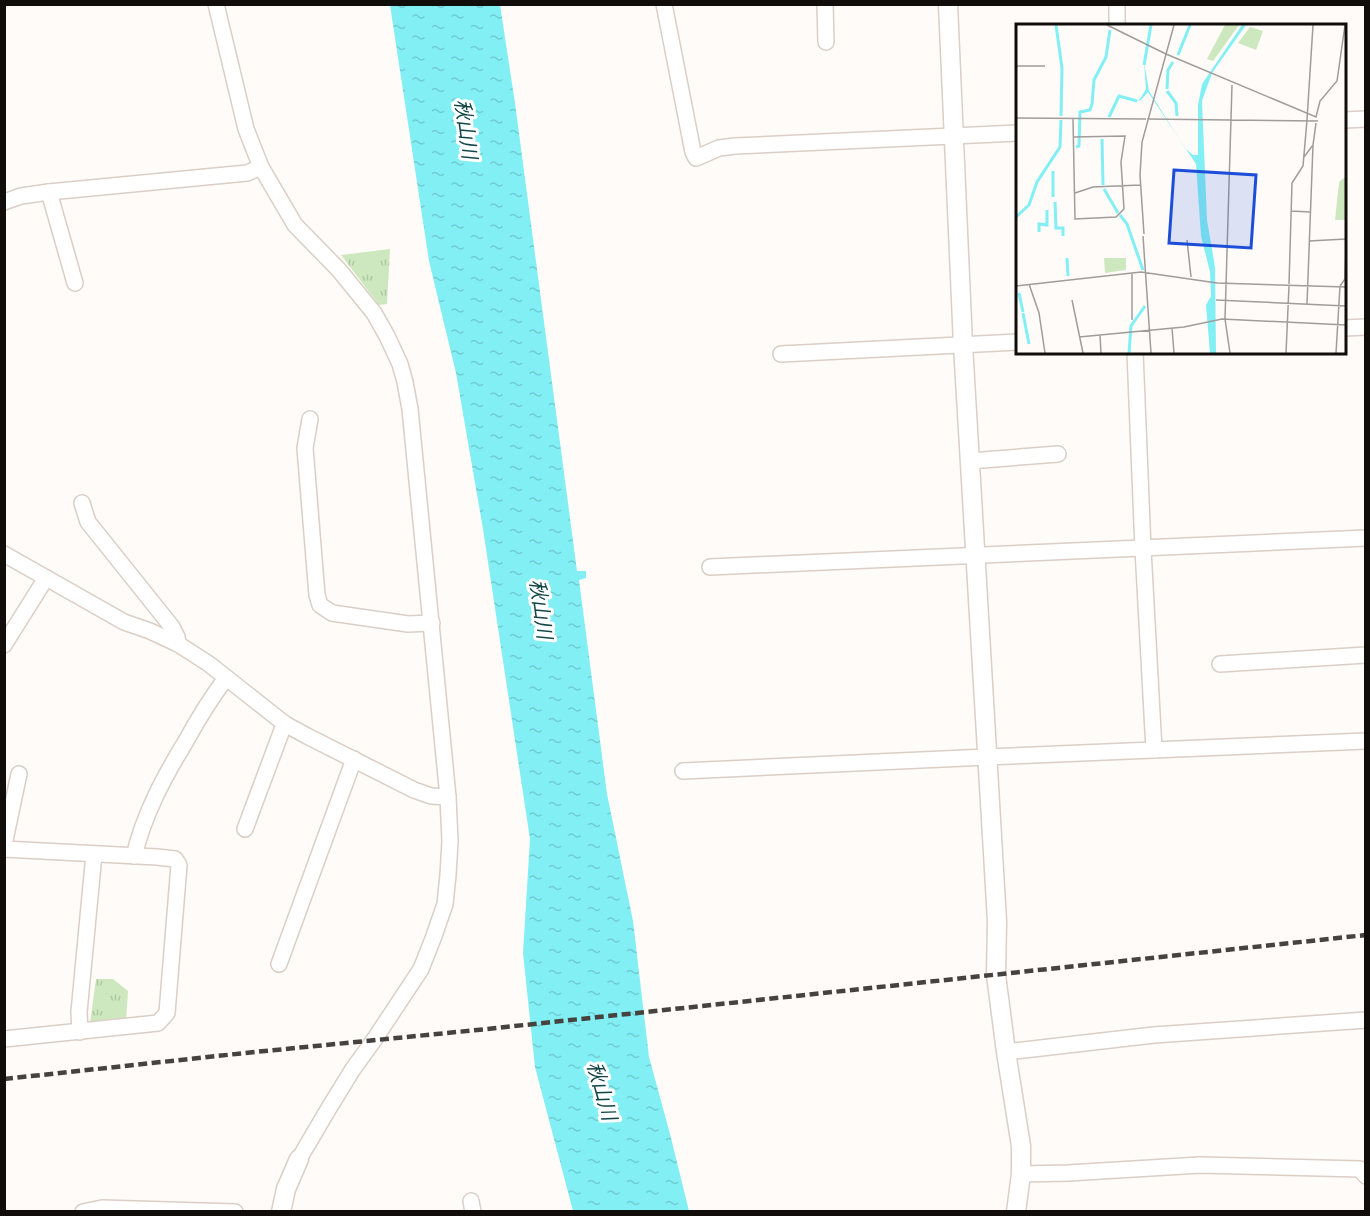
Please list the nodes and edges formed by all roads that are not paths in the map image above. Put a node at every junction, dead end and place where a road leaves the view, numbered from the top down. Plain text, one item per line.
1 (216, 4) edge
2 (664, 4) edge
3 (825, 4) edge
4 (948, 4) edge
5 (1117, 4) edge
6 (1117, 24) edge
7 (826, 42) dead end
8 (1365, 119) edge
9 (1346, 120) edge
10 (1016, 133) edge
11 (954, 135) junction
12 (261, 167) junction
13 (49, 192) junction
14 (4, 202) edge
15 (75, 283) dead end
16 (1365, 327) edge
17 (1346, 328) edge
18 (1016, 342) edge
19 (963, 345) junction
20 (781, 354) dead end
21 (1135, 354) edge
22 (310, 419) dead end
23 (1058, 454) dead end
24 (970, 460) junction
25 (82, 503) dead end
26 (1365, 538) edge
27 (1143, 549) junction
28 (4, 554) edge
29 (976, 555) junction
30 (710, 567) dead end
31 (45, 578) junction
32 (432, 623) junction
33 (178, 644) junction
34 (4, 645) edge
35 (1365, 656) edge
36 (1220, 664) dead end
37 (226, 678) junction
38 (285, 724) junction
39 (1365, 741) edge
40 (1154, 750) junction
41 (987, 757) junction
42 (354, 759) junction
43 (683, 771) dead end
44 (19, 774) dead end
45 (448, 797) junction
46 (245, 829) dead end
47 (4, 847) edge
48 (94, 854) junction
49 (134, 856) junction
50 (279, 964) dead end
51 (1365, 1020) edge
52 (80, 1032) junction
53 (4, 1039) edge
54 (1006, 1052) junction
55 (299, 1159) joint
56 (1022, 1173) junction
57 (1365, 1176) edge
58 (83, 1212) edge
59 (235, 1212) edge
60 (281, 1212) edge
61 (1016, 1212) edge

1 - 12 street
2 - 11 street
3 - 7 street
4 - 11 street
5 - 6 street
8 - 9 street
10 - 11 street
11 - 19 street
12 - 13 street
12 - 32 street
13 - 14 street
13 - 15 street
16 - 17 street
18 - 19 street
19 - 20 street
19 - 24 street
21 - 27 street
22 - 32 street
23 - 24 street
24 - 29 street
25 - 33 street
26 - 27 street
27 - 29 street
27 - 40 street
28 - 31 street
29 - 30 street
29 - 41 street
31 - 33 street
31 - 34 street
32 - 45 street
33 - 37 street
35 - 36 street
37 - 38 street
37 - 49 street
38 - 42 street
38 - 46 street
39 - 40 street
40 - 41 street
41 - 43 street
41 - 54 street
42 - 45 street
42 - 50 street
44 - 47 street
45 - 55 street
47 - 48 street
48 - 49 street
48 - 52 street
49 - 52 street
51 - 54 street
52 - 53 street
54 - 56 street
55 - 60 street
56 - 57 street
56 - 61 street
58 - 59 street

